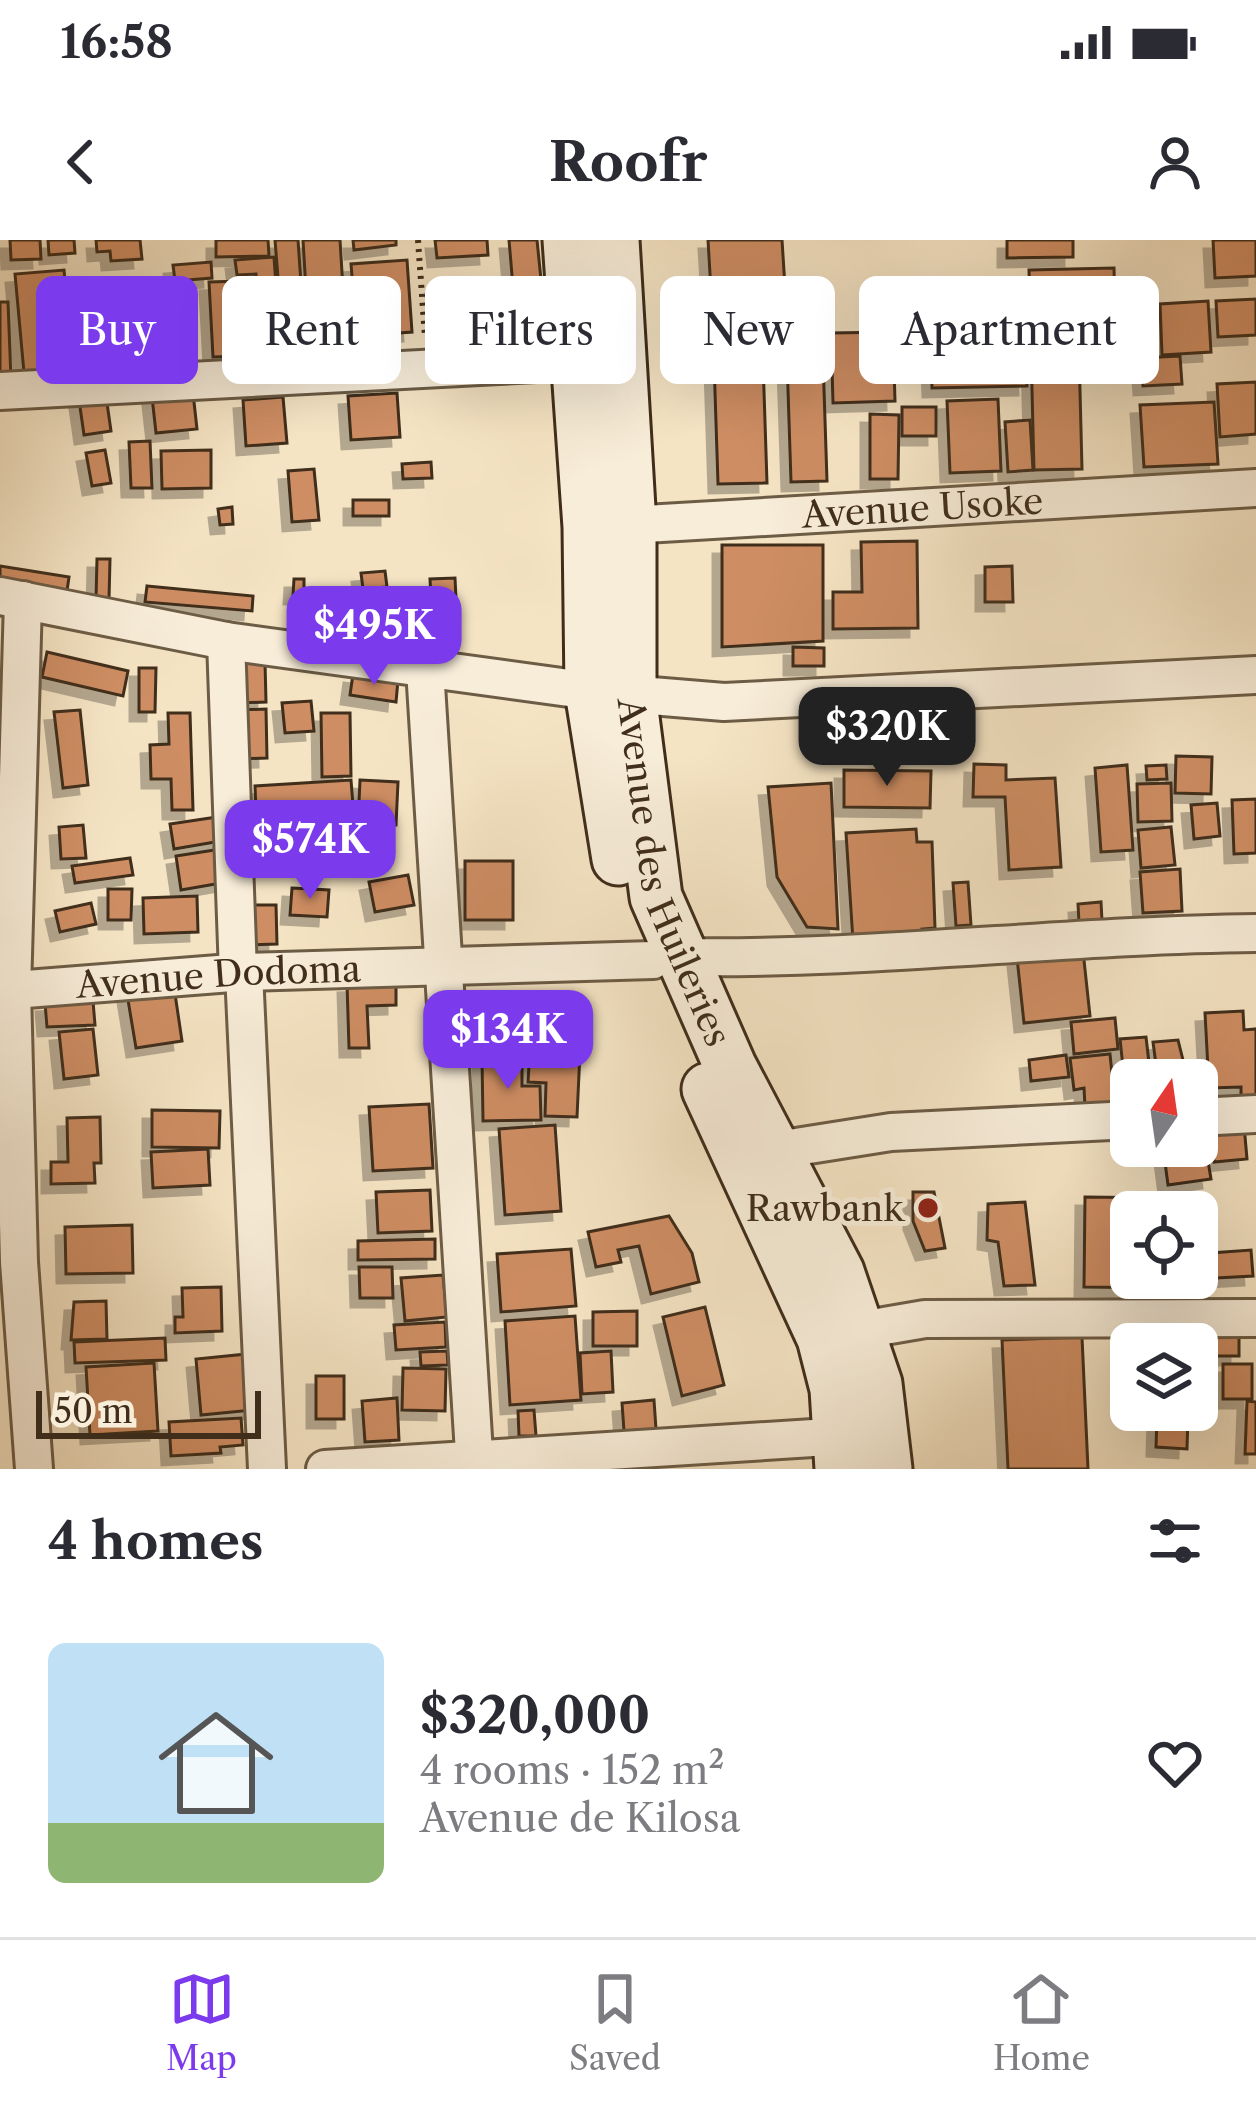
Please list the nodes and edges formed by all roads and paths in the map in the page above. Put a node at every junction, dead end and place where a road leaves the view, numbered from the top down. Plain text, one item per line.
1 (418, 240) edge
2 (569, 240) edge
3 (613, 240) edge
4 (571, 276) edge
5 (425, 331) edge
6 (425, 370) edge
7 (580, 384) edge
8 (0, 391) edge
9 (1256, 488) edge
10 (609, 526) junction
11 (12, 598) edge
12 (226, 641) junction
13 (425, 669) junction
14 (1256, 675) edge
15 (610, 692) junction
16 (1256, 933) edge
17 (667, 958) junction
18 (440, 966) junction
19 (241, 973) junction
20 (6, 991) edge
21 (1256, 1114) edge
22 (1218, 1116) edge
23 (1110, 1121) edge
24 (777, 1150) junction
25 (1256, 1318) edge
26 (861, 1330) junction
27 (863, 1452) edge
28 (475, 1465) edge
29 (34, 1469) edge
30 (266, 1469) edge
31 (325, 1469) edge

1 - 5 path
2 - 4 main road, Avenue des Huileries
3 - 10 main road, Avenue des Huileries
6 - 8 street
7 - 10 main road, Avenue des Huileries
9 - 10 street, Avenue Usoke
10 - 15 main road, Avenue des Huileries
11 - 12 street
11 - 20 street
12 - 13 street
12 - 19 street
13 - 15 street
13 - 18 street
14 - 15 street
15 - 17 main road, Avenue des Huileries
16 - 17 street, Avenue Dodoma
17 - 18 street, Avenue Dodoma
17 - 24 main road, Avenue des Huileries
17 - 27 main road, Avenue des Huileries
18 - 19 street, Avenue Dodoma
18 - 28 street
19 - 20 street, Avenue Dodoma
19 - 30 street
20 - 29 street
21 - 22 street
23 - 24 street
24 - 26 main road, Avenue des Huileries
25 - 26 street
26 - 27 main road, Avenue des Huileries
27 - 28 street
28 - 31 street

